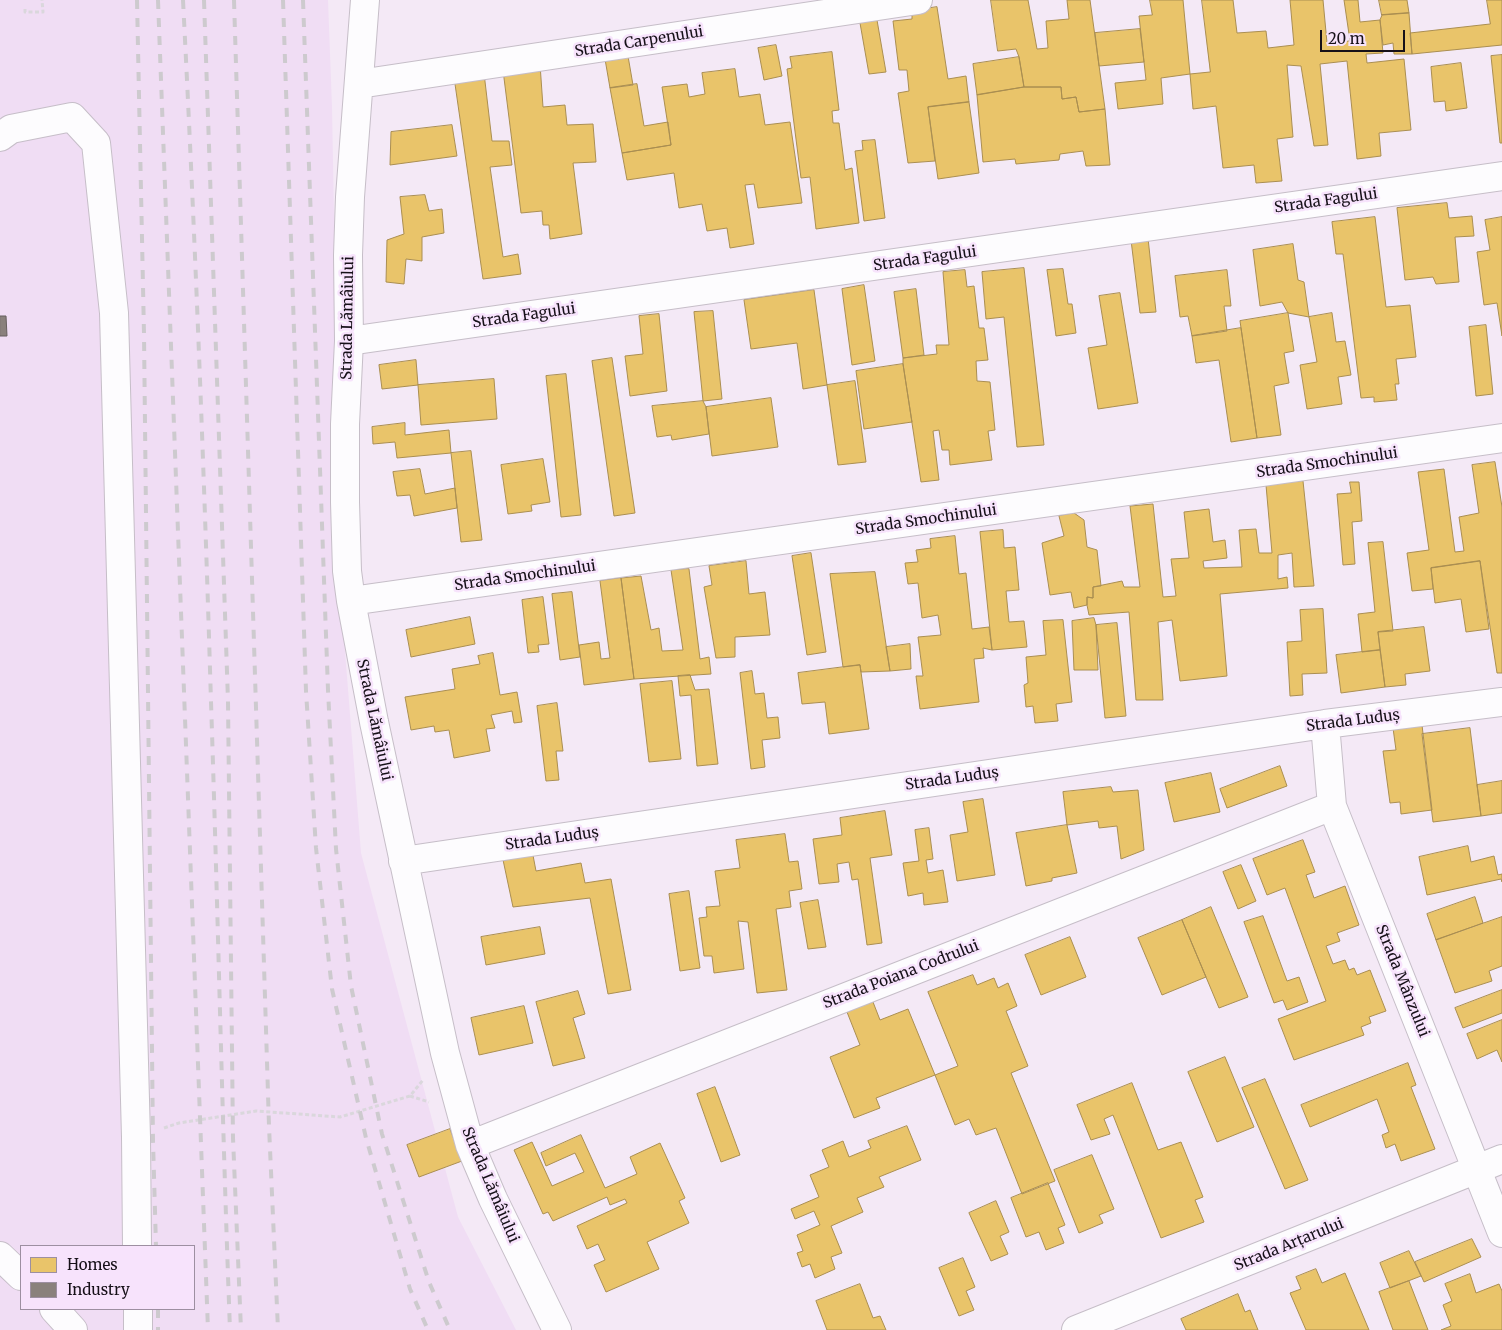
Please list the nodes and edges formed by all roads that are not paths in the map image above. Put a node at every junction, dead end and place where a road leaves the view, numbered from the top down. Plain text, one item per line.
1 (365, 0) edge
2 (918, 0) edge
3 (359, 84) junction
4 (0, 137) edge
5 (1502, 176) edge
6 (349, 341) junction
7 (1502, 438) edge
8 (351, 601) junction
9 (1502, 702) edge
10 (1325, 724) junction
11 (1332, 806) junction
12 (403, 861) junction
13 (470, 1145) junction
14 (1502, 1159) edge
15 (1476, 1169) junction
16 (1502, 1232) edge
17 (137, 1245) edge
18 (0, 1256) edge
19 (20, 1275) edge
20 (55, 1310) edge
21 (138, 1310) edge
22 (73, 1330) edge
23 (138, 1330) edge
24 (557, 1330) edge
25 (1076, 1330) edge

1 - 3 street, Strada Lămâiului
2 - 3 street, Strada Carpenului
3 - 6 street, Strada Lămâiului
4 - 17 street
5 - 6 street, Strada Fagului
6 - 8 street, Strada Lămâiului
7 - 8 street, Strada Smochinului
8 - 12 street, Strada Lămâiului
9 - 10 street, Strada Luduș
10 - 11 street, Strada Mânzului
10 - 12 street, Strada Luduș
11 - 13 street, Strada Poiana Codrului
11 - 15 street, Strada Mânzului
12 - 13 street, Strada Lămâiului
13 - 24 street, Strada Lămâiului
14 - 15 street, Strada Arțarului
15 - 16 street, Strada Mânzului
15 - 25 street, Strada Arțarului
18 - 19 street
20 - 22 street
21 - 23 street

